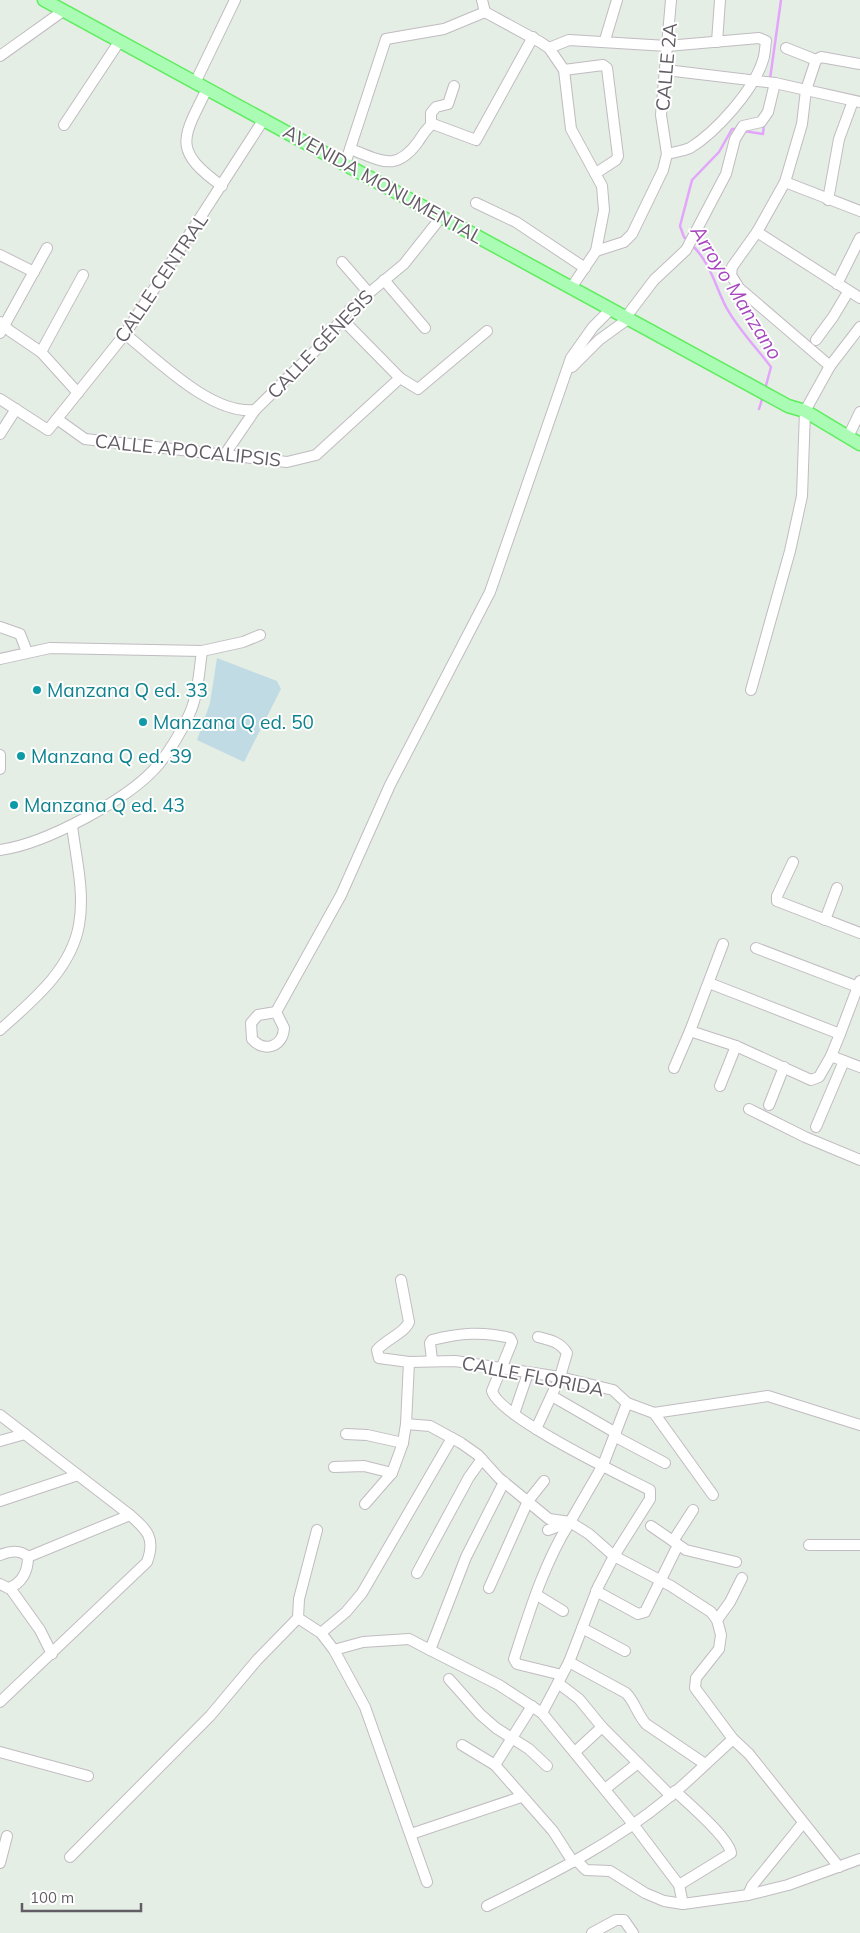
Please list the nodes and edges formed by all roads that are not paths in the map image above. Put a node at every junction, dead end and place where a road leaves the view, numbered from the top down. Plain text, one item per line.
1 (44, 0) edge
2 (235, 0) edge
3 (482, 0) edge
4 (617, 0) edge
5 (672, 0) edge
6 (720, 0) edge
7 (63, 11) junction
8 (485, 12) junction
9 (533, 37) junction
10 (605, 40) junction
11 (119, 42) junction
12 (718, 42) junction
13 (667, 46) junction
14 (549, 48) junction
15 (786, 48) dead end
16 (0, 56) edge
17 (816, 60) junction
18 (860, 64) edge
19 (564, 70) junction
20 (666, 70) junction
21 (754, 82) junction
22 (195, 83) junction
23 (774, 83) junction
24 (454, 86) dead end
25 (207, 89) junction
26 (806, 90) junction
27 (856, 102) edge
28 (264, 119) junction
29 (64, 125) dead end
30 (432, 125) junction
31 (350, 149) junction
32 (667, 154) junction
33 (345, 164) junction
34 (596, 173) junction
35 (785, 182) junction
36 (222, 186) junction
37 (828, 200) junction
38 (476, 203) dead end
39 (860, 211) edge
40 (442, 216) junction
41 (757, 232) junction
42 (860, 238) edge
43 (47, 248) dead end
44 (596, 251) junction
45 (0, 255) edge
46 (342, 262) dead end
47 (585, 268) junction
48 (34, 272) junction
49 (83, 275) dead end
50 (384, 280) junction
51 (837, 284) junction
52 (571, 288) junction
53 (368, 292) junction
54 (848, 292) junction
55 (860, 298) edge
56 (611, 309) junction
57 (627, 318) junction
58 (342, 319) junction
59 (2, 326) edge
60 (860, 327) edge
61 (426, 328) dead end
62 (590, 330) junction
63 (488, 331) dead end
64 (125, 334) junction
65 (599, 340) junction
66 (816, 340) dead end
67 (41, 352) junction
68 (830, 366) junction
69 (400, 378) junction
70 (564, 378) junction
71 (78, 393) junction
72 (0, 399) edge
73 (16, 409) junction
74 (255, 410) junction
75 (805, 411) junction
76 (860, 412) edge
77 (57, 419) junction
78 (0, 434) edge
79 (848, 437) junction
80 (860, 444) edge
81 (225, 454) junction
82 (0, 627) edge
83 (260, 635) dead end
84 (202, 651) junction
85 (27, 652) junction
86 (0, 659) edge
87 (751, 690) dead end
88 (0, 755) edge
89 (0, 769) edge
90 (72, 826) junction
91 (0, 851) edge
92 (793, 862) dead end
93 (837, 888) dead end
94 (825, 920) junction
95 (860, 933) edge
96 (723, 944) dead end
97 (756, 948) dead end
98 (709, 983) junction
99 (859, 984) edge
100 (276, 1012) dead end
101 (0, 1030) edge
102 (690, 1031) junction
103 (840, 1034) junction
104 (736, 1046) junction
105 (831, 1056) junction
106 (844, 1061) junction
107 (784, 1067) junction
108 (860, 1067) edge
109 (674, 1068) dead end
110 (720, 1086) dead end
111 (769, 1105) dead end
112 (749, 1109) dead end
113 (816, 1127) dead end
114 (860, 1160) edge
115 (401, 1280) dead end
116 (538, 1337) dead end
117 (432, 1360) junction
118 (409, 1362) junction
119 (502, 1367) junction
120 (528, 1373) junction
121 (560, 1377) junction
122 (552, 1396) junction
123 (627, 1403) junction
124 (654, 1413) junction
125 (514, 1414) junction
126 (0, 1415) edge
127 (406, 1424) junction
128 (860, 1425) edge
129 (536, 1429) junction
130 (25, 1434) junction
131 (346, 1434) dead end
132 (615, 1434) junction
133 (452, 1438) junction
134 (0, 1442) edge
135 (403, 1443) junction
136 (482, 1460) junction
137 (665, 1463) dead end
138 (603, 1465) junction
139 (334, 1466) dead end
140 (392, 1473) junction
141 (78, 1475) junction
142 (544, 1481) dead end
143 (504, 1482) junction
144 (713, 1495) dead end
145 (528, 1501) junction
146 (0, 1502) edge
147 (365, 1504) dead end
148 (693, 1510) dead end
149 (130, 1515) junction
150 (570, 1522) junction
151 (651, 1526) dead end
152 (317, 1530) dead end
153 (548, 1530) dead end
154 (676, 1543) junction
155 (809, 1545) dead end
156 (860, 1545) edge
157 (0, 1555) edge
158 (614, 1556) junction
159 (28, 1557) junction
160 (736, 1562) dead end
161 (417, 1573) dead end
162 (742, 1578) dead end
163 (661, 1581) junction
164 (5, 1586) edge
165 (489, 1588) dead end
166 (596, 1591) junction
167 (536, 1595) junction
168 (563, 1611) dead end
169 (298, 1618) junction
170 (717, 1620) junction
171 (582, 1628) junction
172 (321, 1633) junction
173 (334, 1650) junction
174 (430, 1650) junction
175 (625, 1651) dead end
176 (52, 1654) junction
177 (568, 1662) junction
178 (449, 1679) dead end
179 (560, 1679) junction
180 (0, 1702) edge
181 (532, 1706) junction
182 (542, 1713) junction
183 (602, 1727) junction
184 (512, 1737) junction
185 (733, 1739) junction
186 (462, 1745) dead end
187 (0, 1752) edge
188 (575, 1752) junction
189 (638, 1763) junction
190 (705, 1764) junction
191 (495, 1765) junction
192 (547, 1766) dead end
193 (88, 1776) dead end
194 (605, 1790) junction
195 (673, 1794) junction
196 (521, 1797) junction
197 (633, 1824) junction
198 (804, 1824) junction
199 (411, 1834) junction
200 (3, 1837) edge
201 (70, 1857) dead end
202 (860, 1859) edge
203 (574, 1861) junction
204 (0, 1863) edge
205 (839, 1867) junction
206 (427, 1882) dead end
207 (678, 1885) junction
208 (748, 1895) junction
209 (683, 1904) junction
210 (487, 1906) dead end
211 (592, 1933) edge
212 (633, 1933) edge

1 - 7 main road, AVENIDA MONUMENTAL
2 - 22 street
3 - 8 street
4 - 10 street
5 - 13 street, CALLE 2A
6 - 12 street
7 - 11 main road, AVENIDA MONUMENTAL
7 - 16 street
8 - 9 street
8 - 31 street
9 - 14 street
9 - 30 street
10 - 13 street
10 - 14 street
11 - 22 main road, AVENIDA MONUMENTAL
11 - 29 street
12 - 13 street
12 - 21 street
13 - 20 street, CALLE 2A
14 - 19 street
15 - 17 street
17 - 18 street
17 - 26 street
19 - 34 street
19 - 34 street
20 - 21 street
20 - 32 street, CALLE 2A
21 - 23 street
21 - 32 street
22 - 25 main road, AVENIDA MONUMENTAL
23 - 26 street
23 - 57 street
24 - 30 street
25 - 28 main road, AVENIDA MONUMENTAL
25 - 36 street
26 - 27 street
26 - 35 street
27 - 37 street
28 - 33 main road, AVENIDA MONUMENTAL
28 - 36 street, CALLE CENTRAL
30 - 31 street
31 - 33 street
32 - 44 street, CALLE 2A
33 - 40 main road, AVENIDA MONUMENTAL
34 - 44 street
35 - 37 street
35 - 41 street
36 - 64 street, CALLE CENTRAL
37 - 39 street
38 - 47 street
40 - 50 street, CALLE GÉNESIS
40 - 52 main road, AVENIDA MONUMENTAL
41 - 51 street
41 - 68 street
42 - 51 street
43 - 48 street
44 - 47 street
45 - 48 street
46 - 53 street
47 - 52 street
48 - 59 street
49 - 67 street
50 - 53 street, CALLE GÉNESIS
50 - 61 street
51 - 54 street
52 - 56 main road, AVENIDA MONUMENTAL
53 - 58 street, CALLE GÉNESIS
54 - 55 street
54 - 66 street
56 - 57 main road, AVENIDA MONUMENTAL
56 - 62 street
57 - 65 street
57 - 75 main road, AVENIDA MONUMENTAL
58 - 69 street
58 - 74 street, CALLE GÉNESIS
59 - 67 street
60 - 68 street
62 - 65 street
62 - 70 street
63 - 69 street
64 - 71 street, CALLE CENTRAL
64 - 74 street
65 - 70 street
67 - 71 street
68 - 75 street
69 - 81 street, CALLE APOCALIPSIS
70 - 100 street
71 - 77 street, CALLE CENTRAL
72 - 73 street
73 - 77 street, CALLE CENTRAL
73 - 78 street
74 - 81 street, CALLE GÉNESIS
75 - 79 main road
75 - 87 street
76 - 79 street
77 - 81 street, CALLE APOCALIPSIS
79 - 80 main road
82 - 85 street
83 - 84 street
84 - 85 street
84 - 90 street
85 - 86 street
88 - 89 street
90 - 91 street
90 - 101 street
92 - 94 street
93 - 94 street
94 - 95 street
96 - 98 street
97 - 99 street
98 - 102 street
98 - 103 street
99 - 103 street
102 - 104 street
102 - 109 street
103 - 105 street
104 - 107 street
104 - 110 street
105 - 106 street
105 - 107 street
106 - 108 street
106 - 113 street
107 - 111 street
112 - 114 street
115 - 118 street, CALLE FLORIDA
116 - 121 street
117 - 118 street, CALLE FLORIDA
117 - 119 street, CALLE FLORIDA
117 - 119 street
118 - 127 street
119 - 120 street, CALLE FLORIDA
119 - 125 street
120 - 121 street, CALLE FLORIDA
120 - 125 street
121 - 122 street
121 - 123 street, CALLE FLORIDA
122 - 129 street
122 - 132 street
123 - 124 street, CALLE FLORIDA
123 - 132 street
124 - 128 street, CALLE FLORIDA
124 - 144 street
125 - 129 street
126 - 130 street
127 - 133 street
127 - 135 street
129 - 138 street
130 - 134 street
130 - 141 street
131 - 135 street
132 - 137 street
132 - 138 street
133 - 136 street
133 - 172 street
135 - 140 street
136 - 143 street
136 - 161 street
138 - 150 street
138 - 158 street
139 - 140 street
140 - 147 street
141 - 146 street
141 - 149 street
142 - 145 street
143 - 145 street
143 - 174 street
145 - 150 street
145 - 165 street
148 - 154 street
149 - 159 street
149 - 176 street
150 - 153 street
150 - 158 street
150 - 167 street
151 - 154 street
152 - 169 street
154 - 160 street
154 - 163 street
155 - 156 street
157 - 159 street
158 - 163 street
158 - 166 street
159 - 164 street
162 - 170 street
163 - 166 street
163 - 170 street
164 - 176 street
166 - 171 street
167 - 168 street
167 - 179 street
169 - 172 street
169 - 201 street
170 - 185 street
171 - 175 street
171 - 177 street
172 - 173 street
173 - 174 street
173 - 199 street
174 - 181 street
176 - 180 street
177 - 179 street
177 - 190 street
178 - 184 street
179 - 182 street
179 - 183 street
181 - 182 street
181 - 184 street
182 - 188 street
183 - 188 street
183 - 189 street
184 - 191 street
184 - 192 street
185 - 190 street
185 - 198 street
186 - 191 street
187 - 193 street
188 - 194 street
189 - 194 street
189 - 195 street
190 - 195 street
191 - 196 street
194 - 197 street
195 - 197 street
195 - 207 street
196 - 199 street
196 - 203 street
197 - 203 street
197 - 207 street
198 - 205 street
198 - 208 street
199 - 206 street
200 - 204 street
202 - 205 street
203 - 209 street
203 - 210 street
205 - 208 street
207 - 209 street
208 - 209 street
211 - 212 street

